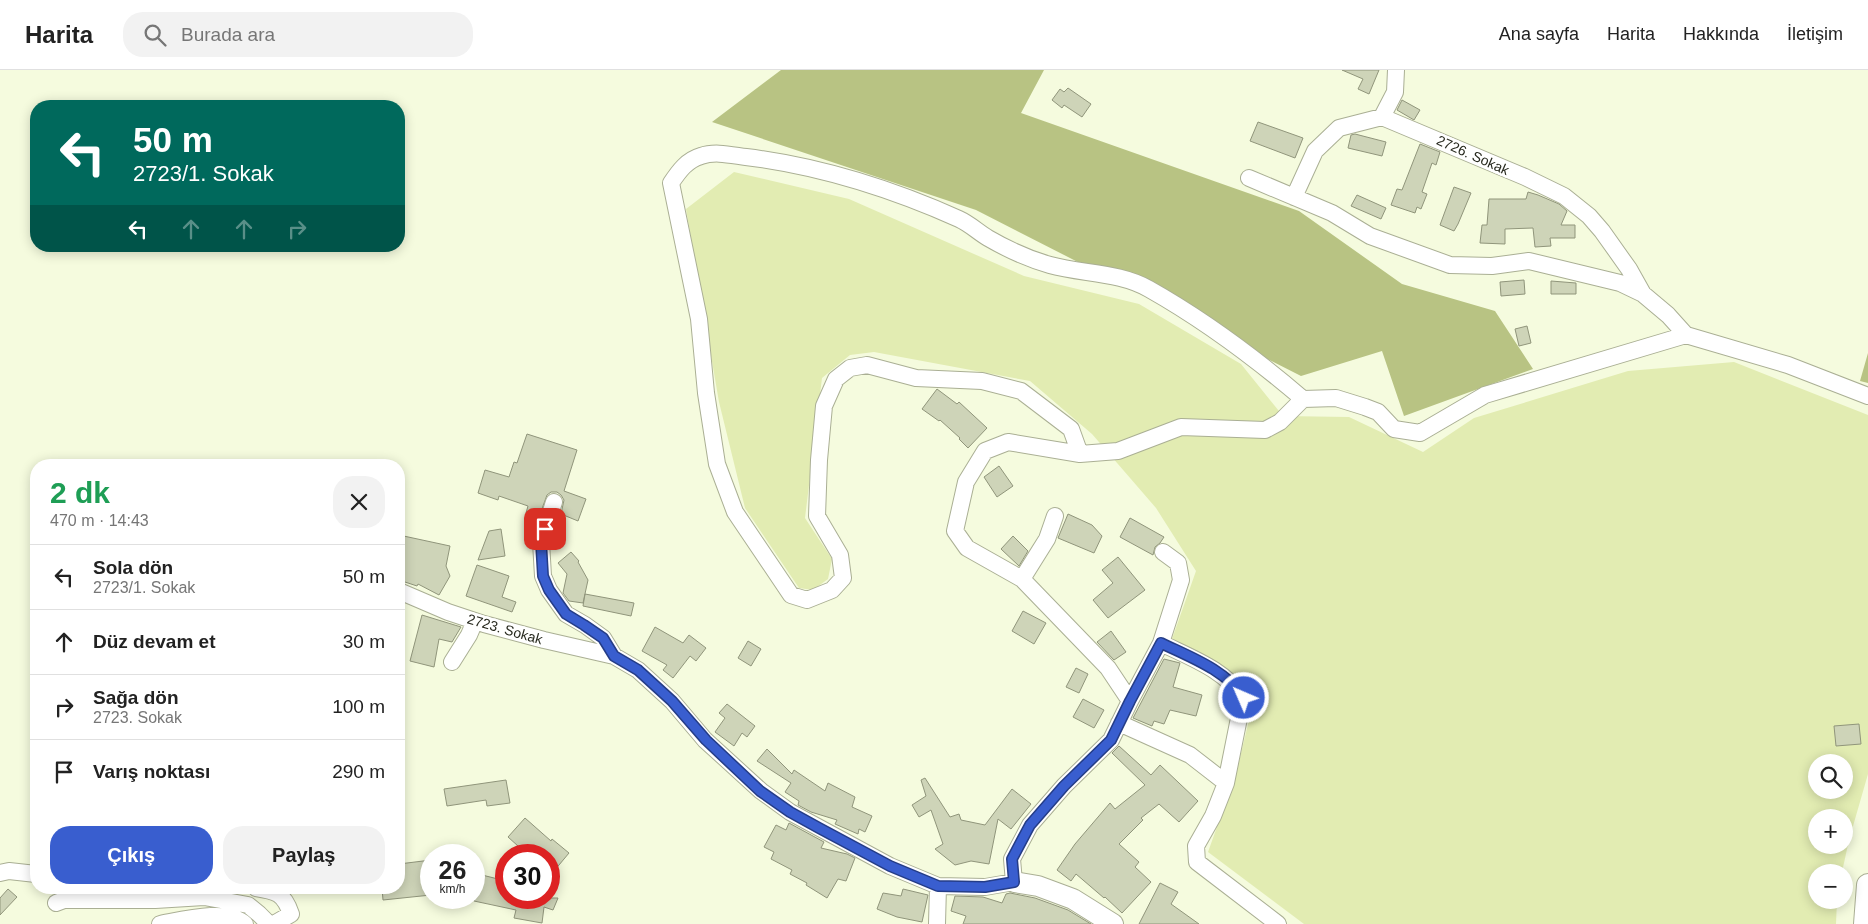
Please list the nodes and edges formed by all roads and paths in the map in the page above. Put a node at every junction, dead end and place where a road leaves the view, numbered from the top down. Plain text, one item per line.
1 (1396, 70) edge
2 (1382, 117) junction
3 (1248, 178) dead end
4 (1294, 197) junction
5 (1643, 294) junction
6 (1686, 335) junction
7 (1868, 396) edge
8 (1303, 399) junction
9 (1080, 454) junction
10 (554, 502) dead end
11 (1055, 516) dead end
12 (1163, 552) dead end
13 (1022, 579) junction
14 (405, 594) edge
15 (475, 621) junction
16 (1161, 643) junction
17 (614, 656) junction
18 (452, 662) dead end
19 (1130, 701) junction
20 (1119, 723) junction
21 (1226, 783) junction
22 (0, 873) edge
23 (30, 873) edge
24 (1014, 882) junction
25 (938, 886) junction
26 (1868, 886) edge
27 (278, 894) edge
28 (56, 903) dead end
29 (160, 924) edge
30 (245, 924) edge
31 (269, 924) edge
32 (274, 924) edge
33 (937, 924) edge
34 (1113, 924) edge
35 (1278, 924) edge
36 (1865, 924) edge

1 - 2 street
2 - 4 street
2 - 5 street, 2726. Sokak
3 - 4 street, 2726. Sokak
4 - 5 street, 2726. Sokak
5 - 6 street, 2726. Sokak
6 - 7 street
6 - 8 street
8 - 9 street
8 - 9 street
9 - 13 street
10 - 17 street, 2723. Sokak
11 - 13 street
12 - 16 street
13 - 19 street
14 - 15 street, 2723. Sokak
15 - 17 street, 2723. Sokak
15 - 18 street
16 - 19 street
16 - 21 street
17 - 25 street, 2723. Sokak
19 - 20 street
20 - 21 street
20 - 24 street
21 - 35 street
22 - 23 street
24 - 25 street, 2723. Sokak
24 - 34 street, 2723. Sokak
25 - 33 street
26 - 36 main road
27 - 32 street
28 - 31 street
29 - 30 street

